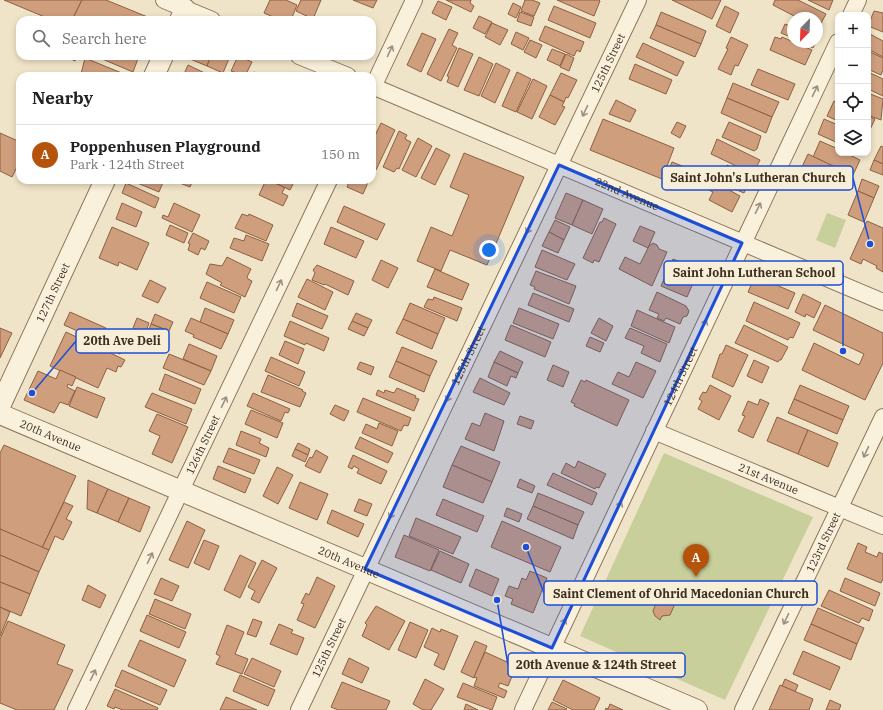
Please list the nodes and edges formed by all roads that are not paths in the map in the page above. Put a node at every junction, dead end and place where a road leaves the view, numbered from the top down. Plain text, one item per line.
1 (164, 0) edge
2 (414, 0) edge
3 (638, 0) edge
4 (858, 0) edge
5 (184, 10) edge
6 (852, 12) edge
7 (201, 16) edge
8 (835, 48) edge
9 (161, 60) edge
10 (309, 60) edge
11 (156, 72) edge
12 (338, 72) edge
13 (376, 79) edge
14 (376, 89) edge
15 (559, 165) junction
16 (103, 184) edge
17 (327, 184) edge
18 (742, 243) junction
19 (883, 302) edge
20 (0, 406) edge
21 (0, 414) edge
22 (883, 417) edge
23 (654, 431) junction
24 (182, 491) junction
25 (840, 508) junction
26 (883, 526) edge
27 (365, 569) junction
28 (552, 648) junction
29 (76, 710) edge
30 (299, 710) edge
31 (522, 710) edge
32 (697, 710) edge
33 (743, 710) edge

1 - 5 street
13 -> 2 street
3 -> 15 street, 125th Street
4 - 6 street
5 - 7 street
18 -> 8 street, 124th Street
9 - 11 street
10 - 12 street
14 - 15 street, 22nd Avenue
15 - 18 street, 22nd Avenue
15 -> 27 street, 125th Street
16 - 20 street, 127th Street
24 -> 17 street, 126th Street
18 - 19 street, 22nd Avenue
23 -> 18 street, 124th Street
21 - 24 street, 20th Avenue
22 -> 25 street, 123rd Street
23 - 25 street, 21st Avenue
28 -> 23 street, 124th Street
24 - 27 street, 20th Avenue
29 -> 24 street, 126th Street
25 - 26 street, 21st Avenue
25 -> 33 street, 123rd Street
27 - 28 street, 20th Avenue
27 - 30 street, 125th Street
28 - 31 street, 124th Street
28 - 32 street, 20th Avenue

